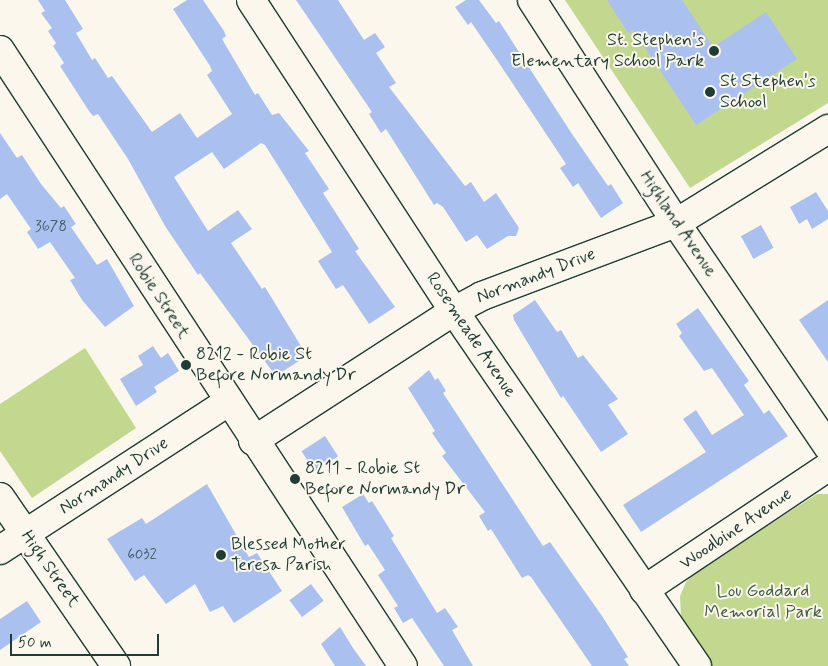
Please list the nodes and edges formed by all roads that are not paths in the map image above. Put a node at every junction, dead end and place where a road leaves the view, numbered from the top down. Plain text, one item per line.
1 (251, 0) edge
2 (532, 0) edge
3 (0, 50) edge
4 (828, 129) edge
5 (676, 223) junction
6 (454, 311) junction
7 (228, 402) junction
8 (254, 441) junction
9 (828, 447) edge
10 (828, 467) edge
11 (0, 497) edge
12 (25, 534) junction
13 (0, 550) edge
14 (644, 590) junction
15 (116, 666) edge
16 (403, 666) edge
17 (697, 666) edge

1 - 6 street, Rosemeade Avenue
2 - 5 street, Highland Avenue
3 - 7 street, Robie Street
4 - 5 street, Normandy Drive
5 - 6 street, Normandy Drive
5 - 9 street, Highland Avenue
6 - 8 street, Normandy Drive
6 - 14 street, Rosemeade Avenue
7 - 8 street, Robie Street
7 - 12 street, Normandy Drive
8 - 16 street, Robie Street
10 - 14 street, Woodbine Avenue
11 - 12 street, High Street
12 - 13 street, Normandy Drive
12 - 15 street, High Street
14 - 17 street, Rosemeade Avenue

